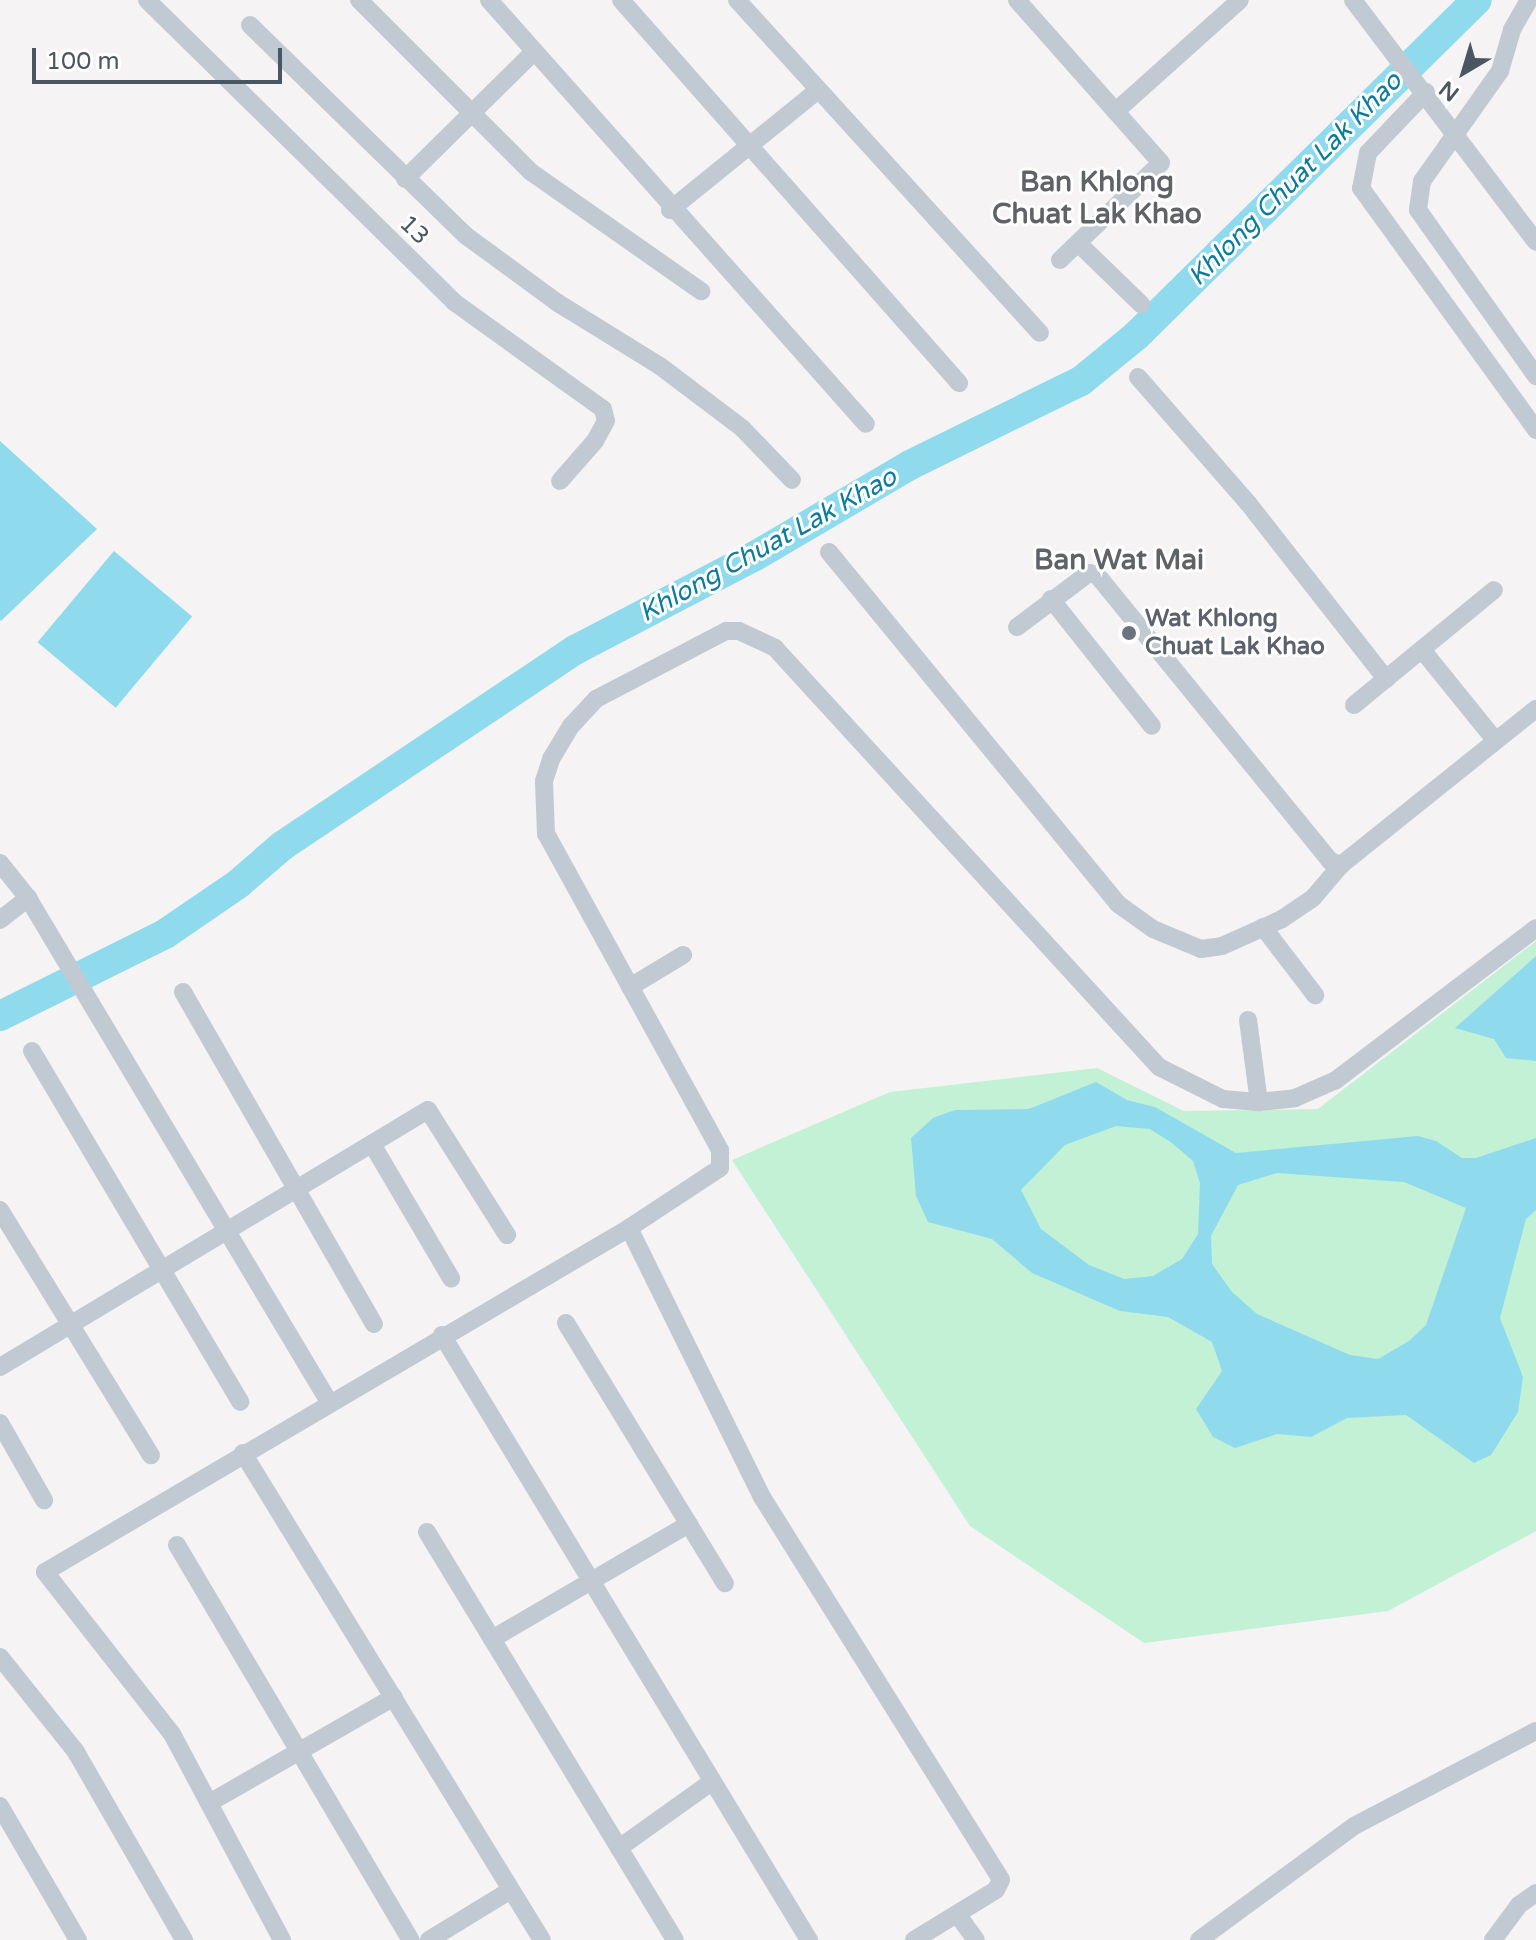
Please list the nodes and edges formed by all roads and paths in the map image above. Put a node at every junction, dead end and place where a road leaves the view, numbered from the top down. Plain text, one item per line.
1 (147, 0) edge
2 (359, 0) edge
3 (489, 0) edge
4 (621, 0) edge
5 (737, 0) edge
6 (1017, 0) edge
7 (1240, 0) edge
8 (1353, 0) edge
9 (1529, 0) edge
10 (250, 25) dead end
11 (535, 51) junction
12 (1420, 84) junction
13 (817, 91) junction
14 (1116, 111) junction
15 (469, 113) junction
16 (1457, 133) junction
17 (748, 146) junction
18 (405, 179) junction
19 (670, 210) junction
20 (1536, 242) edge
21 (1078, 243) junction
22 (1060, 260) dead end
23 (701, 291) dead end
24 (1141, 304) dead end
25 (1040, 333) dead end
26 (1536, 376) edge
27 (1138, 377) dead end
28 (959, 383) dead end
29 (866, 424) dead end
30 (1536, 430) edge
31 (792, 480) dead end
32 (560, 481) dead end
33 (829, 552) dead end
34 (1494, 590) dead end
35 (1051, 599) junction
36 (1017, 627) dead end
37 (1423, 651) junction
38 (1386, 679) junction
39 (1354, 705) dead end
40 (1536, 709) edge
41 (1152, 726) dead end
42 (1495, 740) junction
43 (0, 863) edge
44 (1341, 865) junction
45 (28, 898) junction
46 (0, 920) edge
47 (1263, 927) junction
48 (1536, 928) edge
49 (683, 955) dead end
50 (630, 987) junction
51 (183, 992) dead end
52 (1315, 995) dead end
53 (1248, 1020) dead end
54 (32, 1051) dead end
55 (1259, 1102) junction
56 (372, 1144) junction
57 (293, 1191) junction
58 (0, 1210) edge
59 (629, 1228) junction
60 (226, 1231) junction
61 (507, 1235) dead end
62 (161, 1270) junction
63 (451, 1278) dead end
64 (566, 1323) dead end
65 (70, 1324) junction
66 (374, 1324) dead end
67 (442, 1335) junction
68 (0, 1367) edge
69 (240, 1402) dead end
70 (329, 1402) junction
71 (0, 1423) edge
72 (243, 1453) junction
73 (151, 1455) dead end
74 (44, 1500) dead end
75 (689, 1524) junction
76 (427, 1532) dead end
77 (177, 1545) dead end
78 (591, 1581) junction
79 (725, 1583) dead end
80 (492, 1639) junction
81 (0, 1657) edge
82 (394, 1697) junction
83 (1536, 1731) edge
84 (299, 1751) junction
85 (713, 1781) junction
86 (209, 1803) junction
87 (0, 1806) edge
88 (619, 1848) junction
89 (511, 1890) junction
90 (1536, 1893) edge
91 (957, 1914) junction
92 (78, 1940) edge
93 (184, 1940) edge
94 (282, 1940) edge
95 (411, 1940) edge
96 (429, 1940) edge
97 (542, 1940) edge
98 (675, 1940) edge
99 (809, 1940) edge
100 (914, 1940) edge
101 (976, 1940) edge
102 (1199, 1940) edge
103 (1493, 1940) edge

1 - 32 street, 13
2 - 15 street
3 - 11 street
4 - 17 street
5 - 13 street
6 - 14 street
7 - 14 street
8 - 12 street
9 - 16 street
10 - 18 street
11 - 15 street
11 - 19 street
12 - 16 street
12 - 30 street
13 - 17 street
13 - 25 street
14 - 21 street
15 - 18 street
15 - 23 street
16 - 20 street
16 - 26 street
17 - 19 street
17 - 28 street
18 - 31 street
19 - 29 street
21 - 22 street
21 - 24 street
27 - 38 street
33 - 47 street
34 - 37 street
35 - 36 street
35 - 41 street
35 - 44 street
37 - 38 street
37 - 42 street
38 - 39 street
40 - 42 street
42 - 44 street
43 - 45 street
44 - 47 street
45 - 46 street
45 - 60 street
47 - 52 street
48 - 55 street
49 - 50 street
50 - 55 street
50 - 59 street
51 - 57 street
53 - 55 street
54 - 62 street
56 - 57 street
56 - 61 street
56 - 63 street
57 - 60 street
57 - 66 street
58 - 65 street
59 - 67 street
59 - 91 street
60 - 62 street
60 - 70 street
62 - 65 street
62 - 69 street
64 - 75 street
65 - 68 street
65 - 73 street
67 - 70 street
67 - 78 street
70 - 72 street
71 - 74 street
72 - 82 street
72 - 86 street
75 - 78 street
75 - 79 street
76 - 80 street
77 - 84 street
78 - 80 street
78 - 85 street
80 - 88 street
81 - 93 street
82 - 84 street
82 - 89 street
83 - 102 street
84 - 86 street
84 - 95 street
85 - 88 street
85 - 99 street
86 - 94 street
87 - 92 street
88 - 98 street
89 - 96 street
89 - 97 street
90 - 103 street
91 - 100 street
91 - 101 street

